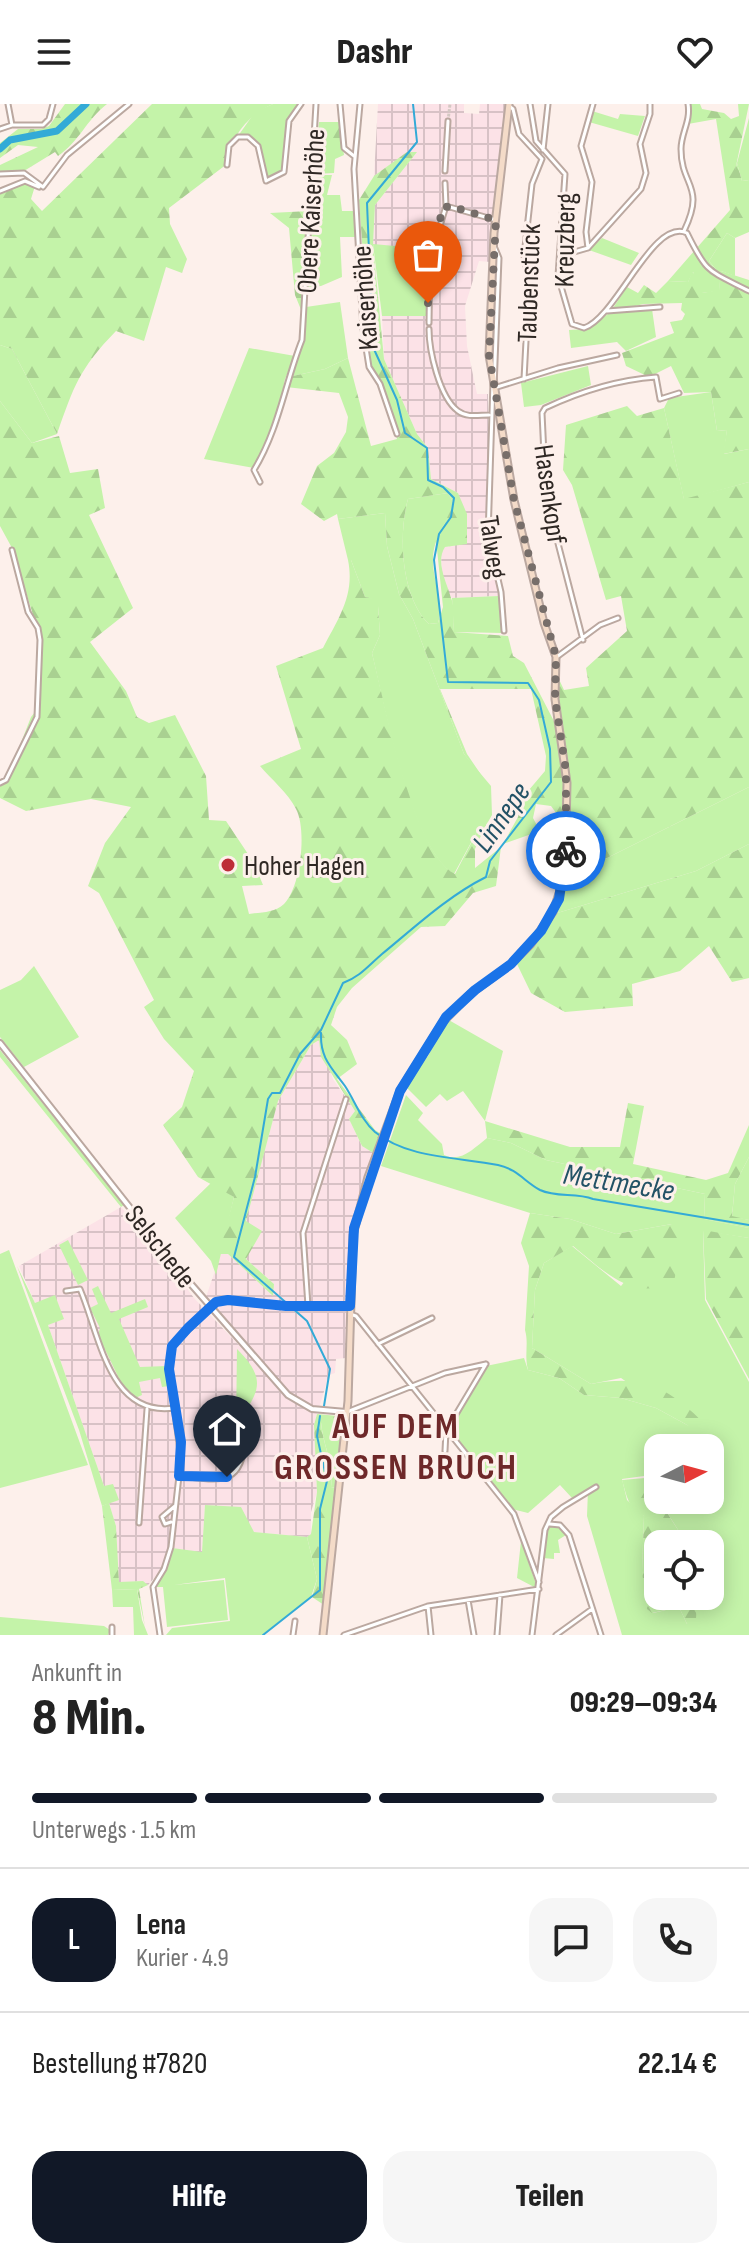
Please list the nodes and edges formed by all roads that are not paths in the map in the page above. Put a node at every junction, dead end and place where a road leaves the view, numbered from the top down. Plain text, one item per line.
1 (8, 104) edge
2 (53, 104) edge
3 (129, 104) edge
4 (301, 104) edge
5 (316, 104) edge
6 (340, 104) edge
7 (360, 104) edge
8 (530, 104) edge
9 (548, 104) edge
10 (593, 104) edge
11 (650, 104) edge
12 (688, 104) edge
13 (509, 105) edge
14 (342, 121) joint
15 (448, 121) tunnel mouth
16 (12, 125) junction
17 (0, 129) edge
18 (543, 150) junction
19 (354, 156) junction
20 (227, 165) dead end
21 (445, 171) dead end
22 (0, 174) edge
23 (445, 183) dead end
24 (43, 187) junction
25 (0, 191) edge
26 (446, 206) junction
27 (496, 220) junction
28 (684, 231) junction
29 (588, 248) junction
30 (560, 256) junction
31 (749, 291) edge
32 (660, 307) dead end
33 (607, 311) junction
34 (429, 323) dead end
35 (429, 329) dead end
36 (617, 355) dead end
37 (524, 379) junction
38 (494, 385) junction
39 (679, 393) dead end
40 (489, 415) junction
41 (397, 434) dead end
42 (260, 482) dead end
43 (12, 550) dead end
44 (618, 618) dead end
45 (504, 631) dead end
46 (583, 640) junction
47 (556, 657) junction
48 (0, 783) edge
49 (0, 1043) edge
50 (346, 1099) dead end
51 (66, 1291) dead end
52 (308, 1306) junction
53 (350, 1306) junction
54 (210, 1308) junction
55 (350, 1314) junction
56 (432, 1318) dead end
57 (378, 1344) junction
58 (410, 1388) junction
59 (174, 1408) junction
60 (147, 1409) junction
61 (347, 1412) junction
62 (446, 1431) junction
63 (245, 1439) dead end
64 (445, 1451) dead end
65 (179, 1476) junction
66 (596, 1487) dead end
67 (175, 1506) junction
68 (172, 1521) junction
69 (139, 1523) dead end
70 (550, 1524) junction
71 (539, 1582) junction
72 (539, 1589) junction
73 (500, 1595) junction
74 (468, 1600) junction
75 (428, 1606) junction
76 (592, 1608) junction
77 (295, 1621) dead end
78 (112, 1627) dead end
79 (112, 1635) edge
80 (160, 1635) edge
81 (293, 1635) edge
82 (323, 1635) edge
83 (344, 1635) edge
84 (431, 1635) edge
85 (474, 1635) edge
86 (497, 1635) edge
87 (532, 1635) edge
88 (556, 1635) edge
89 (601, 1635) edge

1 - 16 street
2 - 16 street
3 - 24 street
4 - 20 street, Obere Kaiserhöhe
5 - 42 street, Obere Kaiserhöhe
6 - 14 street, Obere Kaiserhöhe
7 - 19 street, Kaiserhöhe
8 - 18 street, Kreuzberg
9 - 18 street
10 - 29 street
11 - 29 street
12 - 28 street
13 - 27 main road
13 - 37 street, Taubenstück
14 - 19 street, Kaiserhöhe
15 - 21 street
16 - 17 street
18 - 30 street, Kreuzberg
19 - 41 street, Kaiserhöhe
22 - 24 street
23 - 26 street
24 - 25 street
26 - 27 street
26 - 34 street
27 - 38 main road
28 - 31 street
28 - 33 street, Kreuzberg
29 - 30 street
30 - 33 street, Kreuzberg
32 - 33 street
35 - 40 street
36 - 37 street
37 - 38 street
38 - 40 street, Talweg
38 - 47 main road
39 - 46 street, Hasenkopf
40 - 45 street, Talweg
43 - 48 street
44 - 46 street
46 - 47 street
47 - 53 main road
49 - 54 street, Selschede
50 - 52 street
51 - 60 street
52 - 53 street
52 - 54 street
53 - 55 main road
54 - 59 street
54 - 61 street, Selschede
55 - 57 street
55 - 61 main road
56 - 57 street
57 - 58 street
58 - 61 street
58 - 62 street
58 - 62 street
59 - 60 street
59 - 65 street
60 - 69 street
61 - 82 main road
62 - 64 street
62 - 71 street
63 - 65 street
65 - 67 street
66 - 70 street
67 - 68 street
67 - 68 street
68 - 80 street
70 - 71 street
70 - 76 street
71 - 72 street
72 - 73 street
72 - 87 street
73 - 74 street
73 - 86 street
74 - 75 street
74 - 85 street
75 - 83 street
75 - 84 street
76 - 88 street
76 - 89 street
77 - 81 street
78 - 79 street

